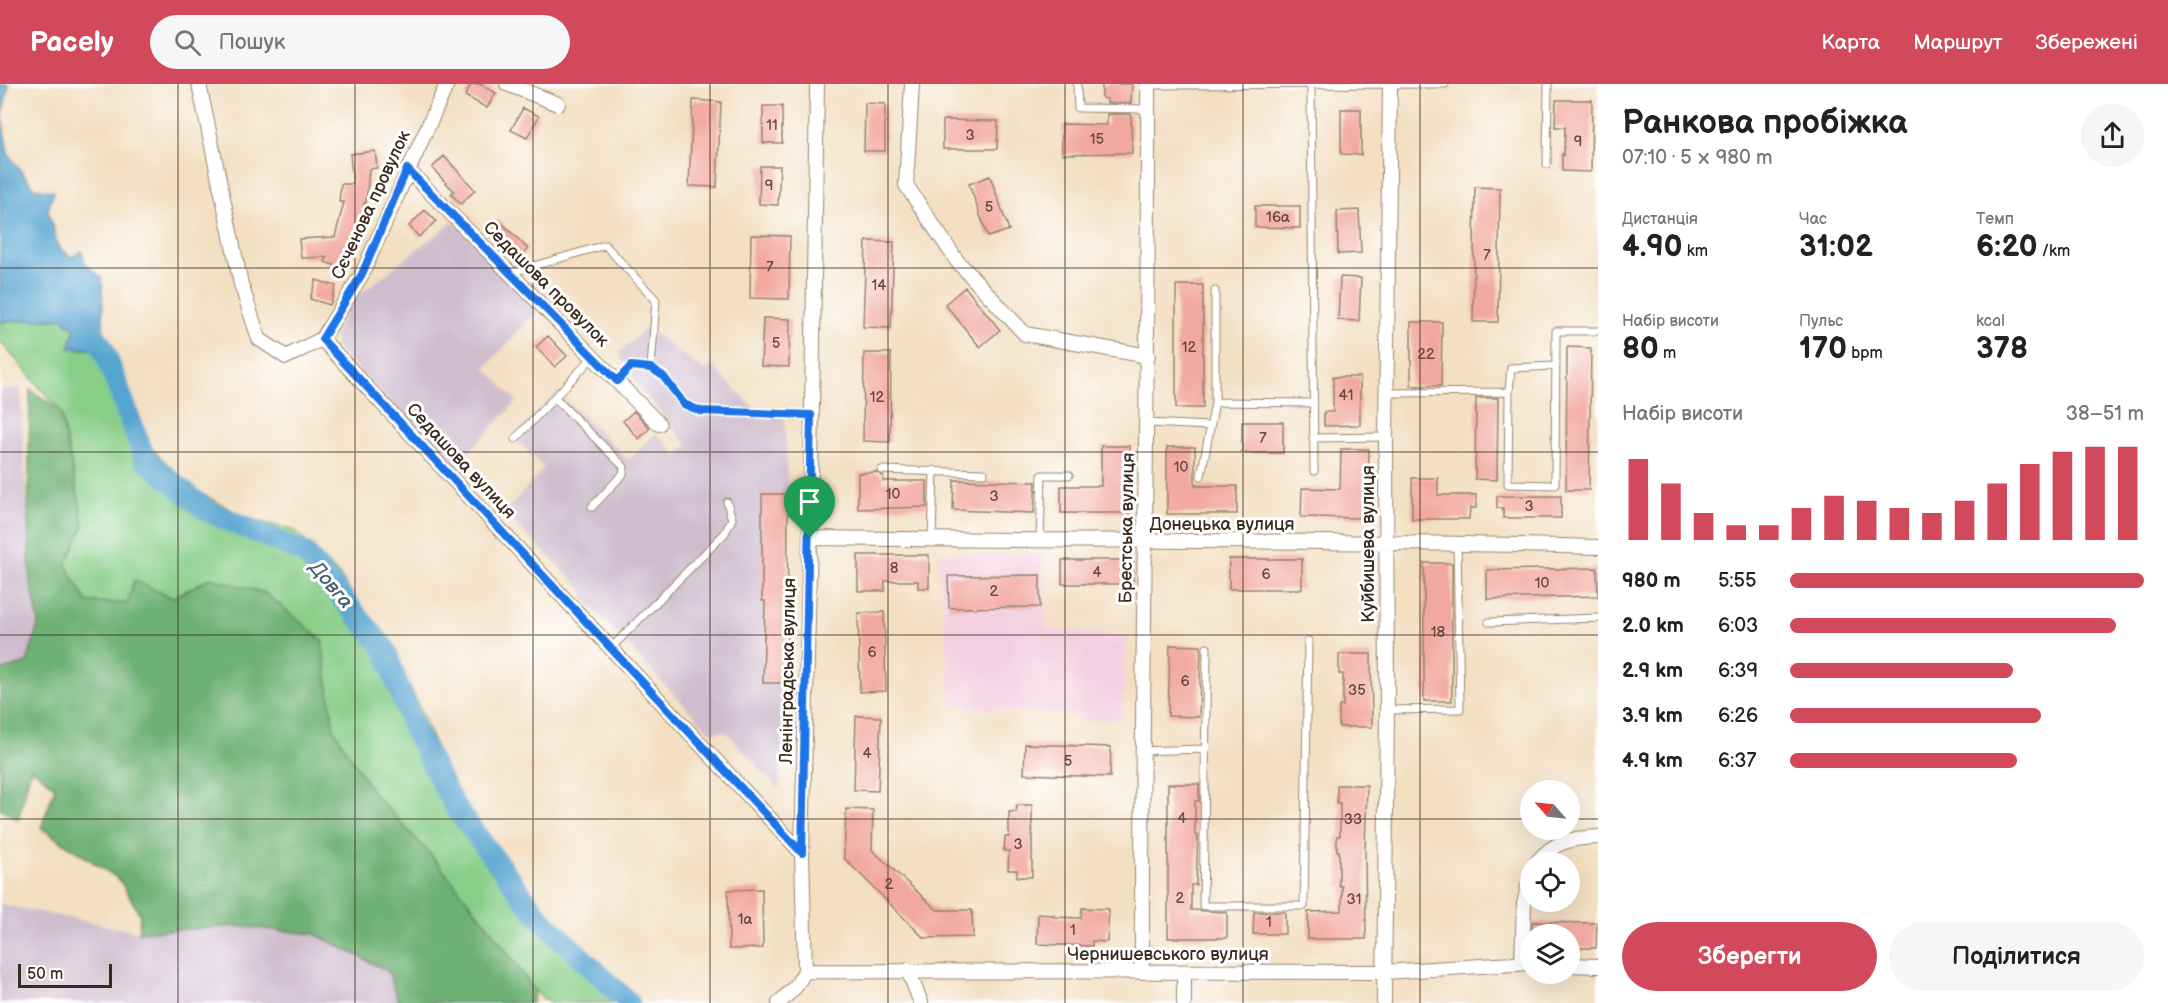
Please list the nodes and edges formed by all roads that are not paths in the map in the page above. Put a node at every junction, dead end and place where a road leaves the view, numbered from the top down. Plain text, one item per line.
1 (199, 84) edge
2 (447, 84) edge
3 (507, 84) edge
4 (817, 84) edge
5 (912, 84) edge
6 (1077, 84) edge
7 (1148, 84) edge
8 (1390, 84) edge
9 (1445, 84) edge
10 (1548, 84) edge
11 (1206, 85) edge
12 (1311, 85) edge
13 (558, 104) dead end
14 (1148, 110) junction
15 (1546, 164) dead end
16 (407, 169) junction
17 (510, 273) junction
18 (1215, 291) dead end
19 (1598, 331) edge
20 (322, 339) junction
21 (1148, 356) junction
22 (593, 357) junction
23 (1556, 366) junction
24 (651, 368) junction
25 (617, 381) junction
26 (1509, 392) junction
27 (1387, 393) junction
28 (554, 397) junction
29 (1215, 402) junction
30 (1313, 403) junction
31 (811, 415) junction
32 (1147, 423) junction
33 (659, 424) dead end
34 (1209, 426) junction
35 (1386, 436) junction
36 (1313, 438) junction
37 (515, 439) dead end
38 (881, 470) dead end
39 (934, 470) junction
40 (1314, 471) dead end
41 (984, 473) dead end
42 (1069, 475) dead end
43 (1201, 476) dead end
44 (727, 502) dead end
45 (592, 507) dead end
46 (810, 538) junction
47 (1040, 539) junction
48 (932, 540) junction
49 (1144, 542) junction
50 (1386, 542) junction
51 (1457, 543) junction
52 (1598, 547) edge
53 (1598, 618) edge
54 (1489, 622) dead end
55 (1308, 641) dead end
56 (611, 648) junction
57 (1207, 648) dead end
58 (1388, 710) junction
59 (1204, 749) junction
60 (1141, 751) junction
61 (1598, 837) edge
62 (1547, 852) edge
63 (802, 853) junction
64 (1520, 963) edge
65 (1580, 965) edge
66 (1598, 966) edge
67 (908, 970) junction
68 (805, 971) junction
69 (1142, 972) junction
70 (1384, 972) junction
71 (1184, 973) junction
72 (779, 1003) edge
73 (921, 1003) edge
74 (1184, 1003) edge
75 (1384, 1003) edge

1 - 20 street
2 - 16 street, Сєченова провулок
3 - 13 street
4 - 31 street, Ленінградська вулиця
5 - 21 street
6 - 14 lane
7 - 11 lane
7 - 14 street, Брестська вулиця
8 - 9 lane
8 - 12 lane
8 - 27 street, Куйбишева вулиця
10 - 15 lane
11 - 12 lane
12 - 30 lane
14 - 21 street, Брестська вулиця
16 - 17 street, Седашова провулок
16 - 20 street, Сєченова провулок
17 - 22 street, Седашова провулок
17 - 24 lane
18 - 29 lane
19 - 23 lane
20 - 56 street, Седашова вулиця
21 - 32 street, Брестська вулиця
22 - 25 street, Седашова провулок
22 - 28 lane
23 - 26 lane
23 - 26 lane
24 - 25 lane
24 - 31 lane
25 - 33 street, Седашова провулок
26 - 27 lane
27 - 35 street, Куйбишева вулиця
28 - 37 lane
28 - 45 lane
29 - 30 lane
29 - 34 lane
30 - 36 lane
31 - 46 street, Ленінградська вулиця
32 - 34 lane
32 - 49 street, Брестська вулиця
34 - 43 lane
35 - 36 lane
35 - 50 street, Куйбишева вулиця
36 - 40 lane
38 - 39 lane
39 - 41 lane
39 - 48 lane
42 - 47 lane
44 - 56 lane
46 - 48 street, Донецька вулиця
46 - 63 street, Ленінградська вулиця
47 - 48 street, Донецька вулиця
47 - 49 street, Донецька вулиця
49 - 50 street, Донецька вулиця
49 - 60 street, Брестська вулиця
50 - 51 street, Донецька вулиця
50 - 58 street, Куйбишева вулиця
51 - 52 street, Донецька вулиця
51 - 58 lane
53 - 54 lane
55 - 59 lane
56 - 63 street, Седашова вулиця
57 - 59 lane
58 - 70 street, Куйбишева вулиця
59 - 60 lane
60 - 69 street, Брестська вулиця
61 - 62 street
63 - 68 street, Ленінградська вулиця
64 - 70 street, Чернишевського вулиця
65 - 66 street
67 - 68 street, Чернишевського вулиця
67 - 69 street, Чернишевського вулиця
67 - 73 street
68 - 72 street
69 - 71 street, Чернишевського вулиця
70 - 71 street, Чернишевського вулиця
70 - 75 street, Куйбишева вулиця
71 - 74 street

